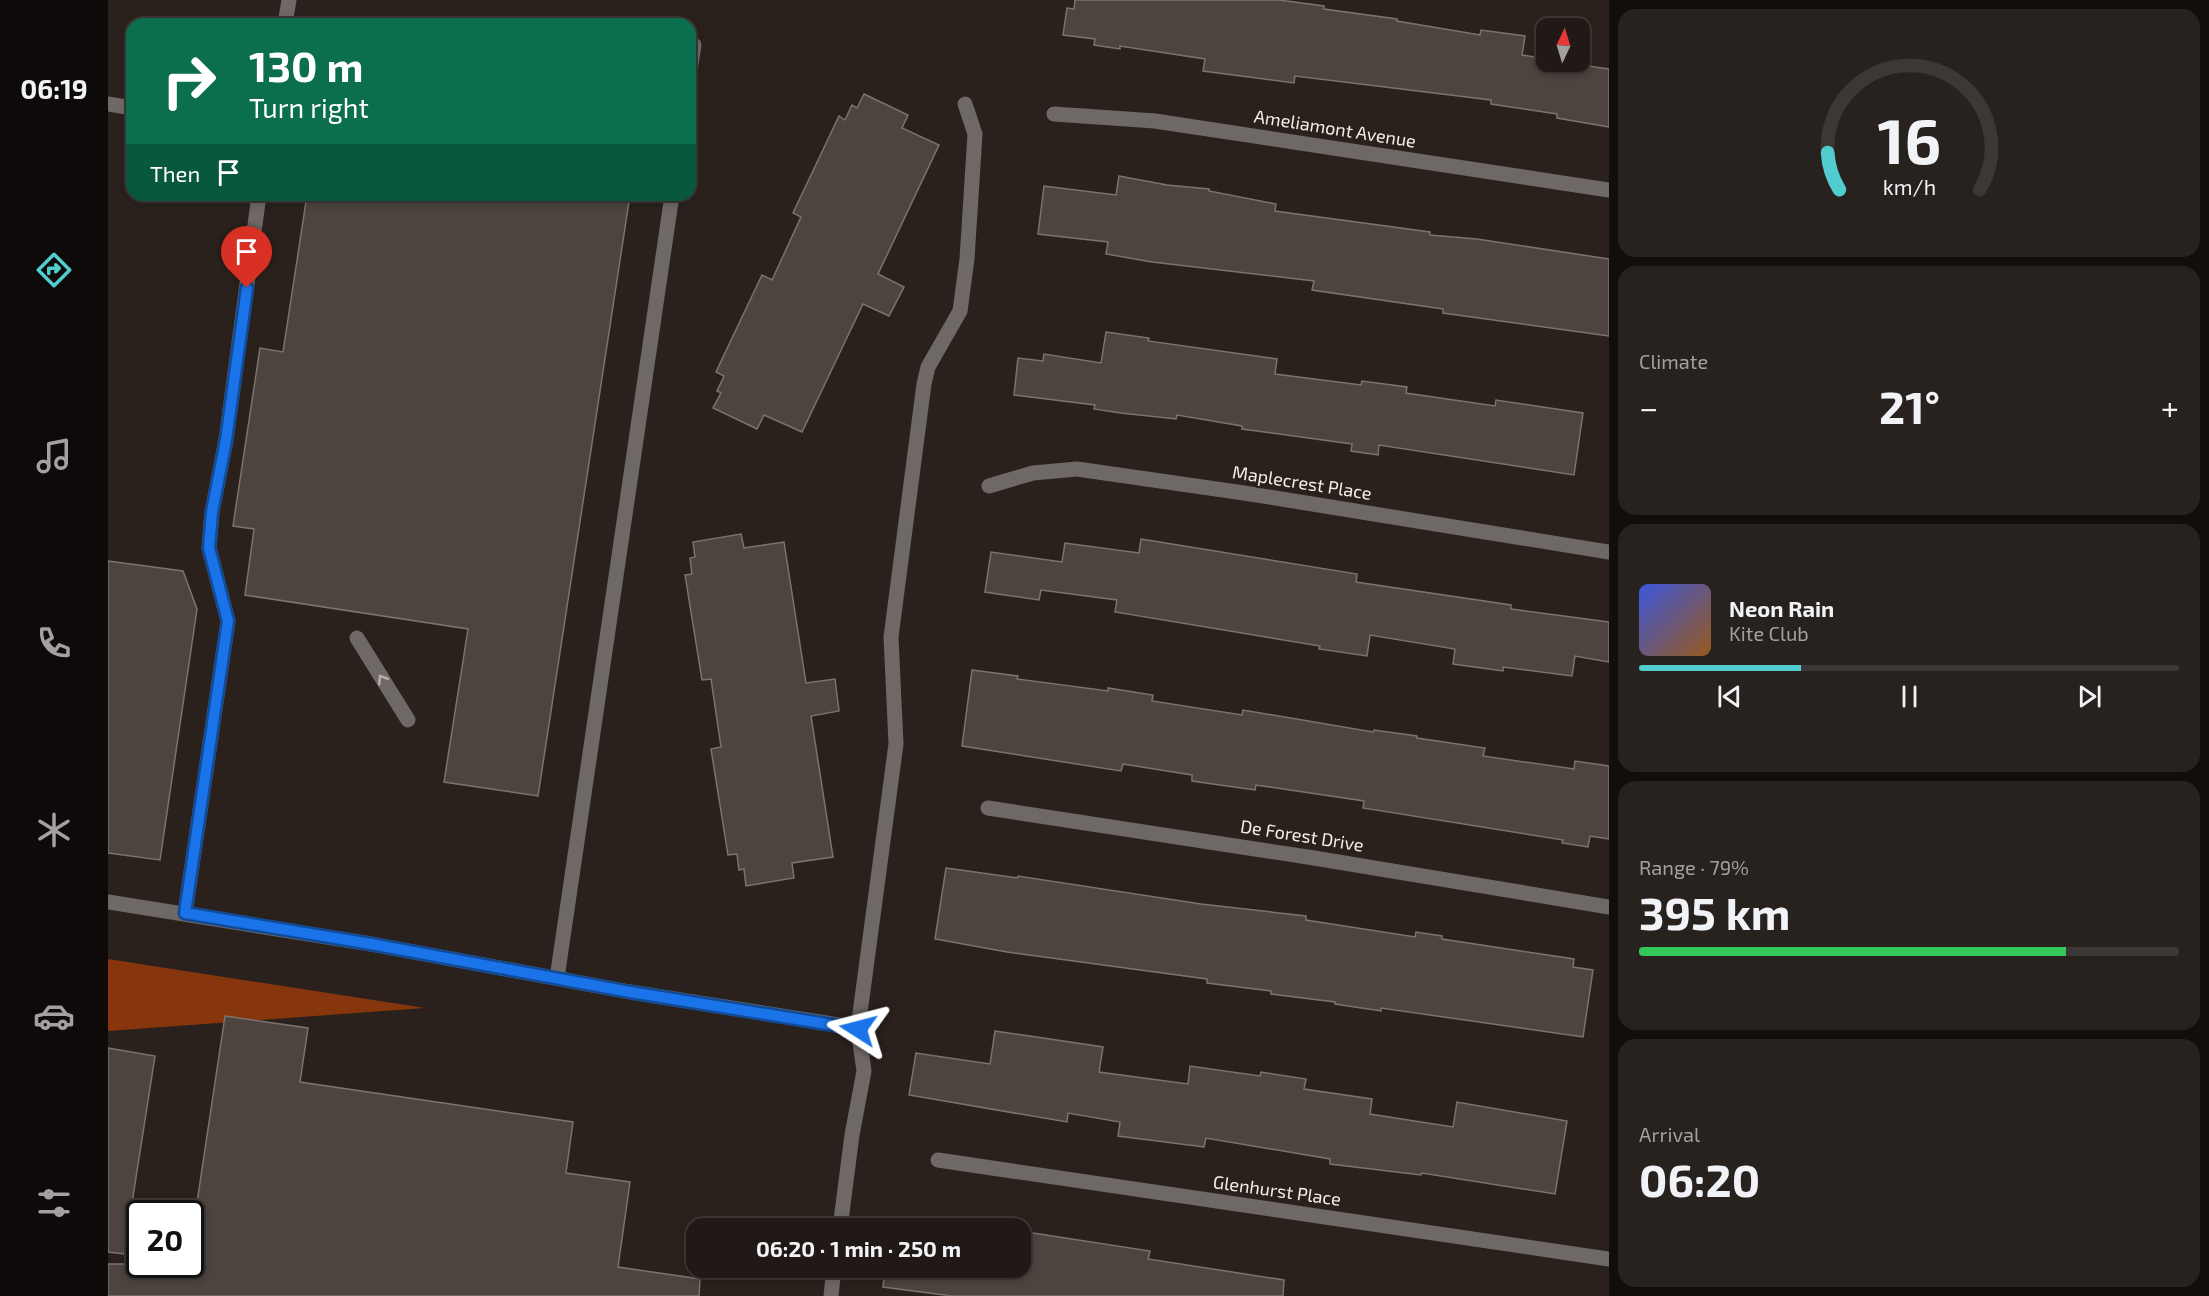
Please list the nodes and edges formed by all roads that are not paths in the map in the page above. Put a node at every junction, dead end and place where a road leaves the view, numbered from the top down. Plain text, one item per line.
1 (289, 0) edge
2 (286, 18) edge
3 (108, 104) edge
4 (965, 104) dead end
5 (126, 107) edge
6 (1054, 114) dead end
7 (1609, 190) edge
8 (258, 201) edge
9 (671, 201) edge
10 (989, 486) dead end
11 (1609, 552) edge
12 (357, 638) dead end
13 (408, 720) dead end
14 (988, 808) dead end
15 (108, 902) edge
16 (1609, 907) edge
17 (185, 913) junction
18 (557, 978) junction
19 (858, 1029) junction
20 (938, 1160) dead end
21 (841, 1218) edge
22 (1609, 1259) edge
23 (833, 1278) edge
24 (831, 1296) edge

1 - 2 street
3 - 5 street
4 - 19 street
6 - 7 street, Ameliamont Avenue
8 - 17 street
9 - 18 street
10 - 11 street, Maplecrest Place
13 -> 12 street
14 - 16 street, De Forest Drive
15 - 17 street
17 - 18 street
18 - 19 street
19 - 21 street
20 - 22 street, Glenhurst Place
23 - 24 street

